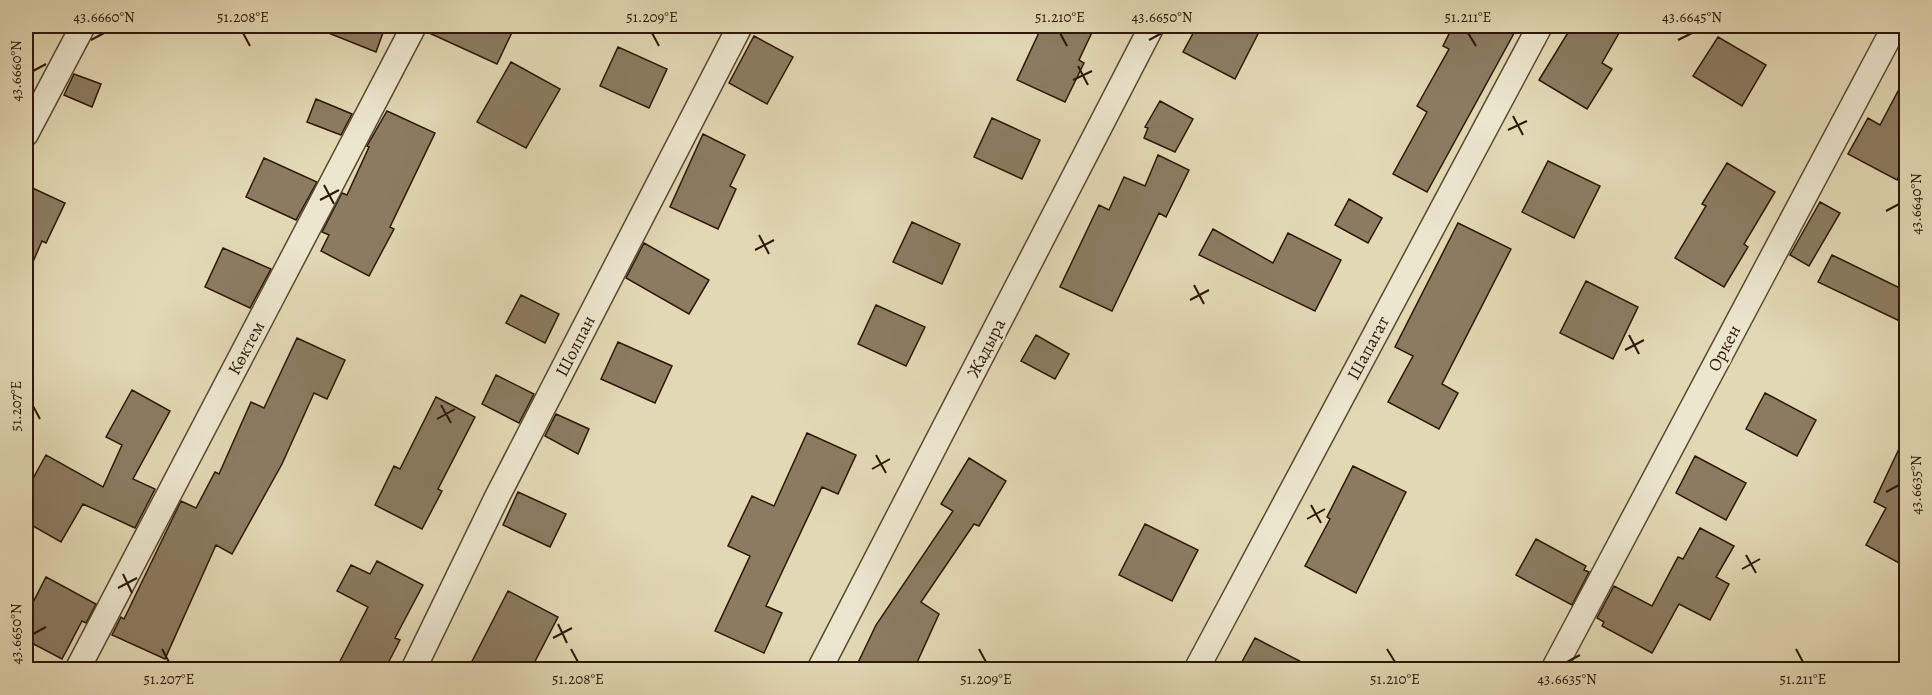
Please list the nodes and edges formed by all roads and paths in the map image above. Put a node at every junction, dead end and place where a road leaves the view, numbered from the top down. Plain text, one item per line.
1 (83, 26) edge
2 (414, 26) edge
3 (740, 26) edge
4 (1152, 26) edge
5 (1540, 26) edge
6 (1895, 26) edge
7 (26, 134) edge
8 (77, 669) edge
9 (413, 669) edge
10 (819, 669) edge
11 (1196, 669) edge
12 (1553, 669) edge

1 - 7 street
2 - 8 street, Көктем
3 - 9 street, Шолпан
4 - 10 street, Жадыра
5 - 11 street, Шапагат
6 - 12 street, Оркен

